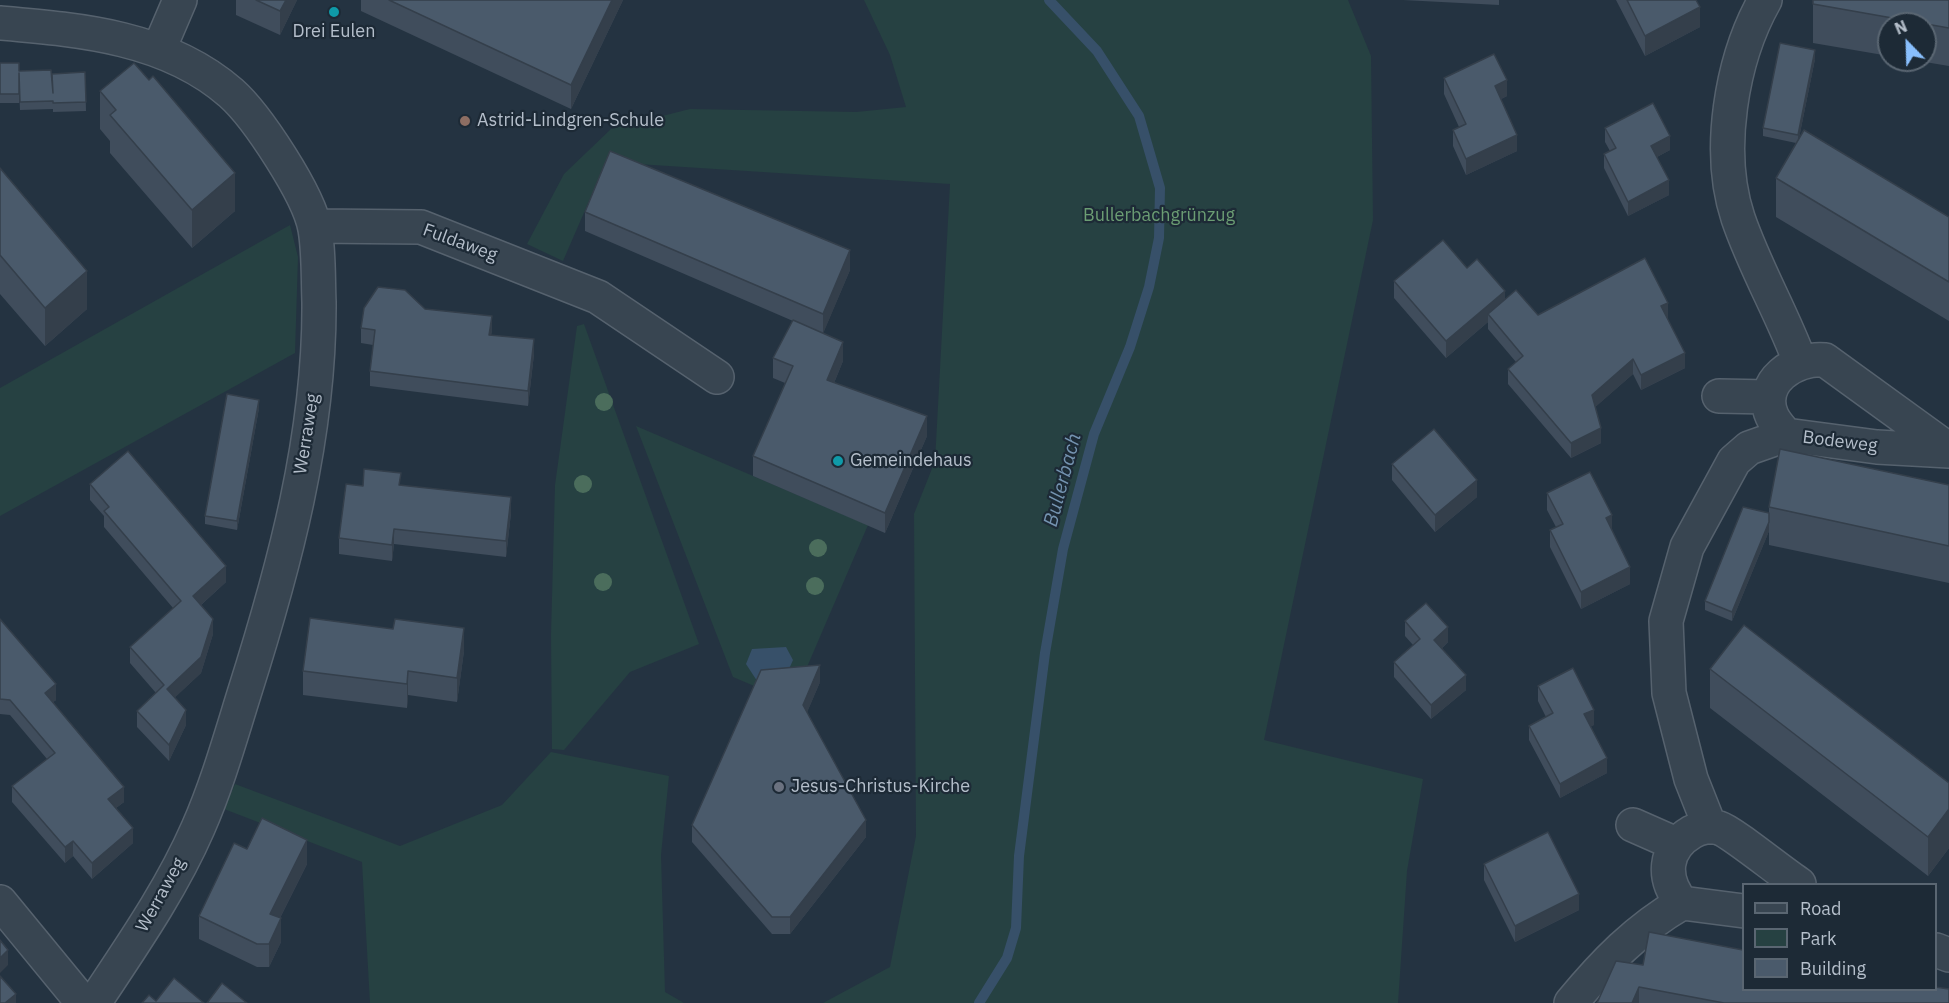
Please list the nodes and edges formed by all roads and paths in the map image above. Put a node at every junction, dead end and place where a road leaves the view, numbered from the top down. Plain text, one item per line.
1 (180, 0) edge
2 (1765, 0) edge
3 (0, 22) edge
4 (159, 49) junction
5 (315, 226) junction
6 (1800, 362) junction
7 (717, 377) dead end
8 (1719, 396) dead end
9 (1769, 397) junction
10 (1786, 435) junction
11 (1949, 451) edge
12 (1633, 825) dead end
13 (1710, 827) junction
14 (1676, 844) junction
15 (1796, 883) edge
16 (0, 902) edge
17 (1682, 903) junction
18 (1742, 911) edge
19 (83, 1003) edge
20 (94, 1003) edge
21 (1571, 1003) edge

1 - 4 street
2 - 6 street
3 - 4 street, Werraweg
4 - 5 street, Werraweg
5 - 7 street, Fuldaweg
5 - 20 street, Werraweg
6 - 9 street
6 - 11 street, Bodeweg
8 - 9 street
9 - 10 street, Bodeweg
10 - 11 street, Bodeweg
10 - 13 street
12 - 14 street
13 - 14 street
13 - 15 street
14 - 17 street
16 - 19 street
17 - 18 street
17 - 21 street

